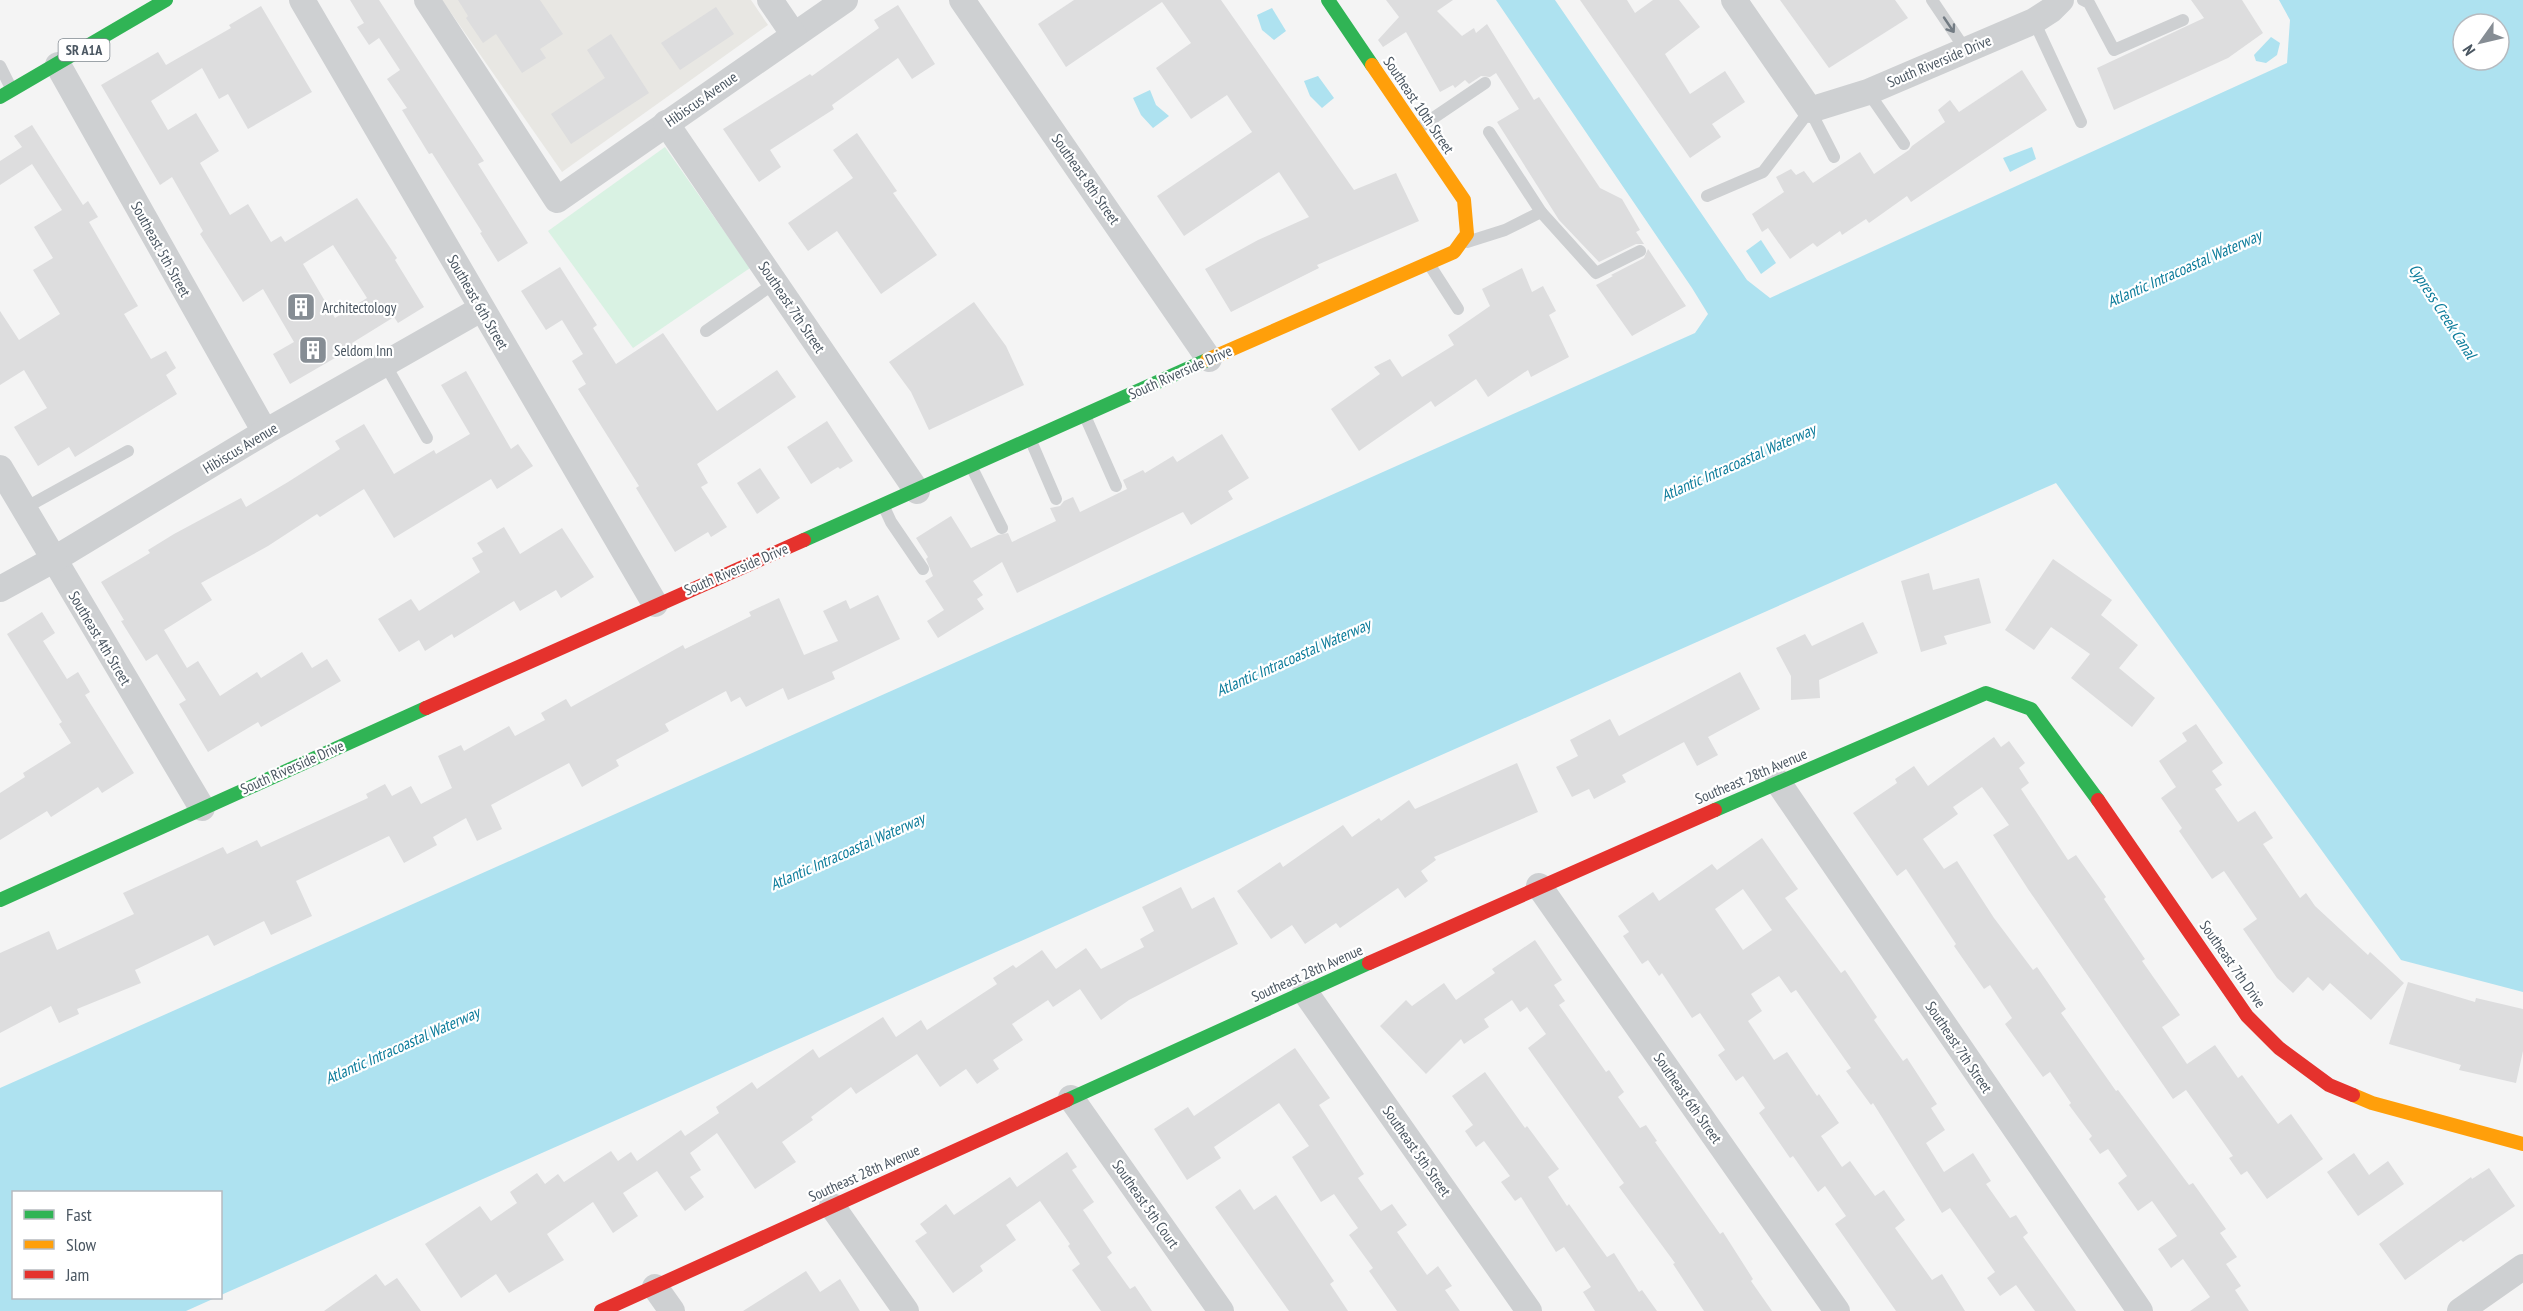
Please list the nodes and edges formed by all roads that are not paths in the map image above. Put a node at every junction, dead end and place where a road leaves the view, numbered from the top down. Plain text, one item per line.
1 (166, 0) edge
2 (302, 0) edge
3 (427, 0) edge
4 (770, 0) edge
5 (845, 0) edge
6 (963, 0) edge
7 (1328, 0) edge
8 (1734, 0) edge
9 (1932, 0) edge
10 (2061, 0) edge
11 (2083, 0) edge
12 (2183, 20) dead end
13 (2034, 21) junction
14 (794, 35) junction
15 (1965, 49) junction
16 (58, 65) junction
17 (0, 66) edge
18 (1485, 83) dead end
19 (1868, 92) junction
20 (6, 94) edge
21 (1810, 110) junction
22 (2081, 122) dead end
23 (666, 123) junction
24 (1416, 130) junction
25 (1489, 132) dead end
26 (1904, 144) dead end
27 (1833, 157) dead end
28 (1707, 196) dead end
29 (1541, 212) junction
30 (1464, 239) junction
31 (1640, 251) dead end
32 (1429, 263) junction
33 (775, 283) junction
34 (482, 309) junction
35 (1458, 309) dead end
36 (706, 331) dead end
37 (1209, 359) junction
38 (385, 364) junction
39 (1084, 415) junction
40 (265, 432) junction
41 (428, 438) dead end
42 (1030, 440) junction
43 (128, 451) dead end
44 (971, 467) junction
45 (0, 468) edge
46 (1116, 486) dead end
47 (917, 491) junction
48 (1056, 499) dead end
49 (884, 506) junction
50 (23, 509) junction
51 (1002, 528) dead end
52 (53, 560) junction
53 (923, 569) dead end
54 (0, 589) edge
55 (655, 604) junction
56 (2031, 709) joint
57 (1778, 782) junction
58 (202, 808) junction
59 (1539, 886) junction
60 (0, 900) edge
61 (1305, 992) junction
62 (1071, 1098) junction
63 (2523, 1144) edge
64 (832, 1206) junction
65 (2523, 1267) edge
66 (654, 1287) junction
67 (601, 1311) edge
68 (672, 1311) edge
69 (906, 1311) edge
70 (1221, 1311) edge
71 (1529, 1311) edge
72 (1838, 1311) edge
73 (2140, 1311) edge
74 (2460, 1311) edge

1 - 16 street, SR A1A
2 - 34 street, Southeast 6th Street
3 - 23 street, Hibiscus Avenue
4 - 14 street
5 - 14 street, Hibiscus Avenue
6 - 37 street, Southeast 8th Street
7 - 24 street, Southeast 10th Street
8 - 21 street
9 -> 15 lane
10 - 13 street, South Riverside Drive
11 - 12 lane
13 - 15 street, South Riverside Drive
13 - 22 lane
14 - 23 street, Hibiscus Avenue
15 - 19 street, South Riverside Drive
16 - 20 street, SR A1A
16 - 40 street, Southeast 5th Street
17 - 20 lane
18 - 24 lane
19 - 21 street, South Riverside Drive
19 - 26 lane
21 - 27 lane
21 - 28 lane
23 - 33 street, Southeast 7th Street
24 - 30 street, Southeast 10th Street
25 - 29 lane
29 - 30 lane
29 - 31 lane
30 - 32 street, South Riverside Drive
32 - 35 lane
32 - 37 street, South Riverside Drive
33 - 36 lane
33 - 47 street, Southeast 7th Street
34 - 38 street, Hibiscus Avenue
34 - 55 street, Southeast 6th Street
37 - 39 street, South Riverside Drive
38 - 40 street, Hibiscus Avenue
38 - 41 lane
39 - 42 street, South Riverside Drive
39 - 46 lane
40 - 52 street, Hibiscus Avenue
42 - 44 street, South Riverside Drive
42 - 48 lane
43 - 50 lane
44 - 47 street, South Riverside Drive
44 - 51 lane
45 - 50 street, Southeast 4th Street
47 - 49 street, South Riverside Drive
49 - 53 lane
49 - 55 street, South Riverside Drive
50 - 52 street, Southeast 4th Street
52 - 54 street, Hibiscus Avenue
52 - 58 street, Southeast 4th Street
55 - 58 street, South Riverside Drive
56 - 57 street, Southeast 28th Avenue
56 - 63 street, Southeast 7th Drive
57 - 59 street, Southeast 28th Avenue
57 - 73 street, Southeast 7th Street
58 - 60 street, South Riverside Drive
59 - 61 street, Southeast 28th Avenue
59 - 72 street, Southeast 6th Street
61 - 62 street, Southeast 28th Avenue
61 - 71 street, Southeast 5th Street
62 - 64 street, Southeast 28th Avenue
62 - 70 street, Southeast 5th Court
64 - 66 street, Southeast 28th Avenue
64 - 69 street
65 - 74 street
66 - 67 street, Southeast 28th Avenue
66 - 68 street

